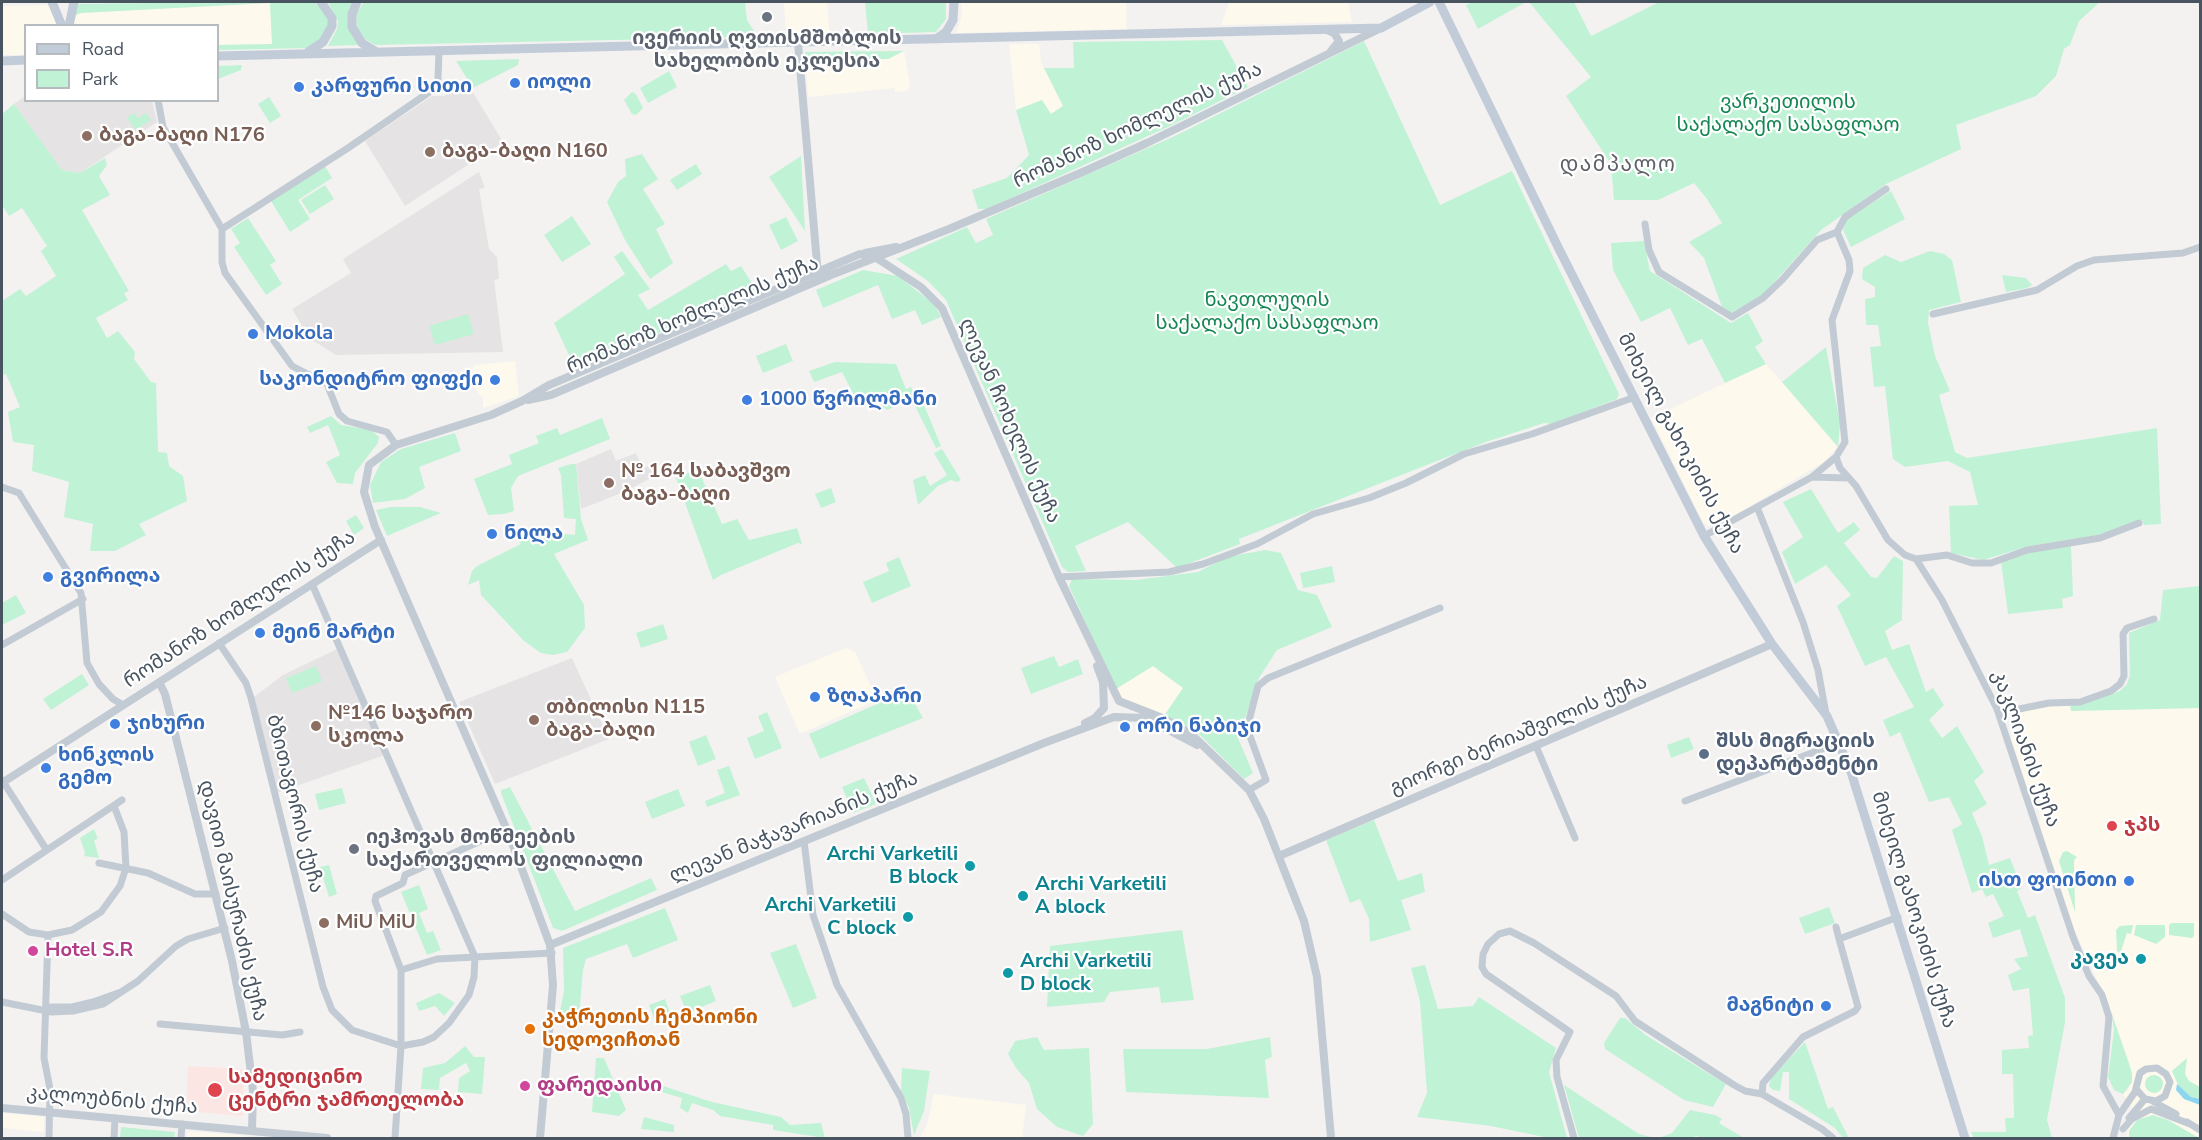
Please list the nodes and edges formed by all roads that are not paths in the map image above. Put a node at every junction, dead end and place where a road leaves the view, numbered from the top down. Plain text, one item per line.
1 (52, 2) edge
2 (74, 2) edge
3 (321, 2) edge
4 (357, 2) edge
5 (954, 2) edge
6 (1430, 2) edge
7 (1439, 2) edge
8 (61, 24) edge
9 (69, 24) edge
10 (1381, 28) junction
11 (1327, 30) junction
12 (936, 39) junction
13 (798, 43) junction
14 (439, 50) junction
15 (375, 51) junction
16 (1329, 53) junction
17 (306, 54) junction
18 (219, 56) edge
19 (24, 60) edge
20 (2, 61) edge
21 (158, 102) edge
22 (1886, 189) dead end
23 (1645, 224) dead end
24 (222, 229) junction
25 (1837, 232) junction
26 (906, 246) junction
27 (2200, 247) edge
28 (886, 248) junction
29 (860, 254) junction
30 (878, 259) junction
31 (818, 276) junction
32 (1933, 314) dead end
33 (1635, 397) junction
34 (396, 445) junction
35 (1836, 457) junction
36 (1812, 477) junction
37 (1848, 478) junction
38 (2, 487) edge
39 (1757, 507) junction
40 (2139, 523) dead end
41 (1704, 536) junction
42 (381, 540) junction
43 (1916, 559) junction
44 (1059, 577) junction
45 (312, 584) junction
46 (83, 599) junction
47 (1440, 608) dead end
48 (2154, 619) dead end
49 (1087, 633) junction
50 (219, 643) junction
51 (1772, 644) junction
52 (2, 645) edge
53 (159, 682) junction
54 (1120, 702) junction
55 (123, 705) junction
56 (1104, 707) junction
57 (1999, 713) junction
58 (1827, 716) junction
59 (1115, 717) junction
60 (1049, 740) junction
61 (1838, 743) junction
62 (1536, 746) junction
63 (1207, 752) junction
64 (2, 781) edge
65 (1249, 790) junction
66 (122, 800) dead end
67 (1685, 801) dead end
68 (114, 806) junction
69 (507, 829) junction
70 (1575, 838) dead end
71 (804, 841) junction
72 (46, 849) junction
73 (1279, 856) junction
74 (435, 861) junction
75 (99, 863) dead end
76 (126, 868) junction
77 (2, 880) edge
78 (216, 894) junction
79 (2, 914) edge
80 (1898, 917) junction
81 (1836, 927) dead end
82 (225, 928) junction
83 (48, 935) junction
84 (1839, 939) junction
85 (551, 949) junction
86 (475, 957) junction
87 (401, 970) junction
88 (2, 1000) edge
89 (45, 1009) junction
90 (160, 1024) dead end
91 (246, 1032) junction
92 (300, 1032) dead end
93 (401, 1046) junction
94 (2136, 1089) junction
95 (1762, 1094) junction
96 (2111, 1098) junction
97 (2131, 1099) junction
98 (2148, 1100) junction
99 (2, 1108) edge
100 (51, 1113) junction
101 (2119, 1115) junction
102 (116, 1118) junction
103 (182, 1124) junction
104 (2190, 1124) junction
105 (2124, 1129) junction
106 (2200, 1131) edge
107 (251, 1135) edge
108 (49, 1138) edge
109 (114, 1138) edge
110 (181, 1138) edge
111 (327, 1138) edge
112 (395, 1138) edge
113 (540, 1138) edge
114 (908, 1138) edge
115 (1331, 1138) edge
116 (1574, 1138) edge
117 (1833, 1138) edge
118 (1965, 1138) edge
119 (2113, 1138) edge
120 (2122, 1138) edge

1 - 8 main road
2 - 9 main road
3 - 17 main road
4 - 15 main road
5 - 12 main road
6 - 10 main road
7 - 33 main road, მიხეილ გახოკიძის ქუჩა
10 - 11 main road
10 - 16 street, რომანოზ ხომლელის ქუჩა
11 - 12 main road
11 - 16 street
12 - 13 main road
13 - 14 main road
13 - 31 street
14 - 15 main road
14 - 24 street
15 - 17 main road
16 - 26 street, რომანოზ ხომლელის ქუჩა
17 - 18 main road
19 - 20 main road
21 - 24 street
22 - 25 street
23 - 25 street
24 - 34 street
25 - 35 street
26 - 28 street, რომანოზ ხომლელის ქუჩა
26 - 30 street, რომანოზ ხომლელის ქუჩა
27 - 32 street
28 - 29 street, რომანოზ ხომლელის ქუჩა
28 - 30 street
29 - 30 street
29 - 31 street, რომანოზ ხომლელის ქუჩა
30 - 31 street, რომანოზ ხომლელის ქუჩა
30 - 44 street, ლევან ჩოხელის ქუჩა
31 - 34 street, რომანოზ ხომლელის ქუჩა
33 - 41 main road, მიხეილ გახოკიძის ქუჩა
33 - 44 street
34 - 42 street, რომანოზ ხომლელის ქუჩა
35 - 36 street
35 - 37 street, კაკლიანის ქუჩა
36 - 37 street
36 - 39 street
37 - 43 street, კაკლიანის ქუჩა
38 - 46 street
39 - 41 street
39 - 58 street
40 - 43 street
41 - 51 main road, მიხეილ გახოკიძის ქუჩა
42 - 45 street, რომანოზ ხომლელის ქუჩა
42 - 69 street
43 - 57 street, კაკლიანის ქუჩა
44 - 49 street, ლევან ჩოხელის ქუჩა
45 - 50 street, რომანოზ ხომლელის ქუჩა
45 - 74 street
46 - 52 street
46 - 55 street
47 - 65 street
48 - 57 street
49 - 54 street, ლევან ჩოხელის ქუჩა
49 - 56 street, ლევან ჩოხელის ქუჩა
50 - 53 street, რომანოზ ხომლელის ქუჩა
50 - 93 street, ბზითაგორის ქუჩა
51 - 58 main road, მიხეილ გახოკიძის ქუჩა
51 - 62 street, გიორგი ბერიაშვილის ქუჩა
53 - 55 street, რომანოზ ხომლელის ქუჩა
53 - 78 street, დავით მაისურაძის ქუჩა
54 - 56 street
54 - 59 street
54 - 63 street
55 - 64 street, რომანოზ ხომლელის ქუჩა
56 - 59 street
56 - 60 street, ლევან მაჭავარიანის ქუჩა
57 - 96 street, კაკლიანის ქუჩა
58 - 61 main road, მიხეილ გახოკიძის ქუჩა
59 - 60 street, ლევან მაჭავარიანის ქუჩა
59 - 63 street
60 - 71 street, ლევან მაჭავარიანის ქუჩა
61 - 67 street
61 - 80 main road, მიხეილ გახოკიძის ქუჩა
62 - 70 street
62 - 73 street, გიორგი ბერიაშვილის ქუჩა
63 - 65 street
64 - 72 street
65 - 73 street
66 - 68 street
68 - 72 street
68 - 76 street
69 - 74 street
69 - 85 street
71 - 85 street, ლევან მაჭავარიანის ქუჩა
71 - 114 street
72 - 77 street
73 - 115 street
74 - 86 street
74 - 87 street
75 - 76 street
76 - 78 street
76 - 83 street
78 - 82 street, დავით მაისურაძის ქუჩა
79 - 83 street
80 - 84 street
80 - 118 main road, მიხეილ გახოკიძის ქუჩა
81 - 84 street
82 - 89 street
82 - 91 street, დავით მაისურაძის ქუჩა
83 - 89 street
84 - 95 street
85 - 86 street, ლევან მაჭავარიანის ქუჩა
85 - 113 street
86 - 87 street, ლევან მაჭავარიანის ქუჩა
86 - 93 street
87 - 93 street
88 - 89 street
89 - 100 street
90 - 91 street
91 - 92 street
91 - 107 street, დავით მაისურაძის ქუჩა
93 - 112 street
94 - 97 street
94 - 98 street
94 - 98 street
95 - 116 street
95 - 117 street
96 - 97 street
96 - 101 street
97 - 101 street
98 - 104 street
98 - 105 street
99 - 100 street, კალოუბნის ქუჩა
100 - 102 street, კალოუბნის ქუჩა
100 - 108 street
101 - 119 street
102 - 103 street, კალოუბნის ქუჩა
102 - 109 street
103 - 107 street, კალოუბნის ქუჩა
103 - 110 street
104 - 105 street
104 - 106 street
105 - 120 street
107 - 111 street, კალოუბნის ქუჩა

